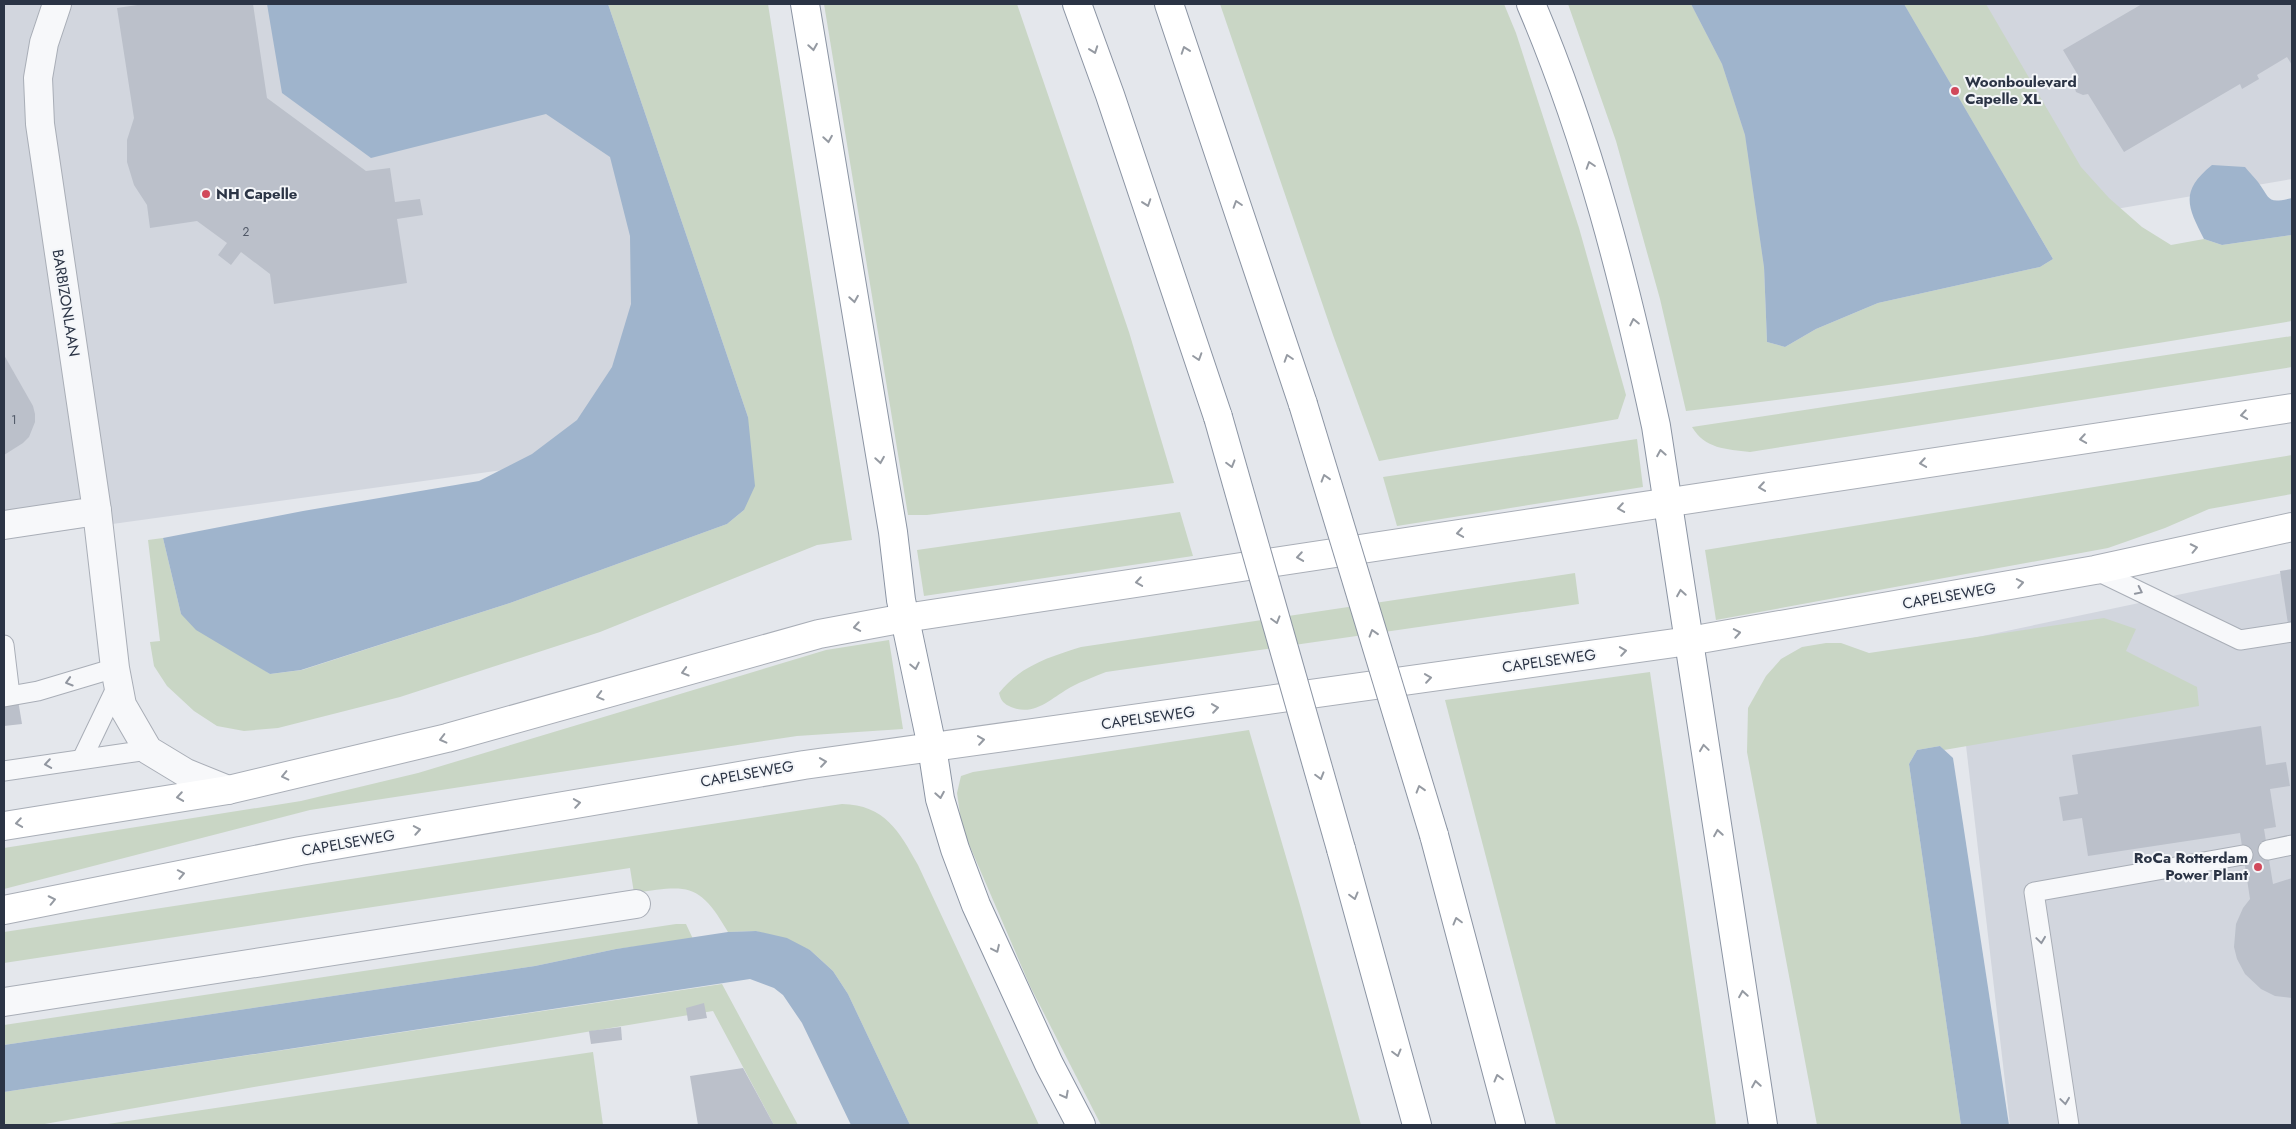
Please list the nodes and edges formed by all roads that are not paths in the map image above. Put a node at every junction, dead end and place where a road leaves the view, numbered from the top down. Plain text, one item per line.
1 (57, 4) edge
2 (805, 4) edge
3 (1077, 4) edge
4 (1169, 4) edge
5 (1532, 4) edge
6 (2292, 408) edge
7 (1669, 501) junction
8 (97, 511) junction
9 (4, 525) edge
10 (2292, 526) edge
11 (2095, 570) junction
12 (905, 618) junction
13 (2292, 632) edge
14 (1689, 641) junction
15 (4, 645) edge
16 (117, 676) junction
17 (7, 696) edge
18 (932, 747) junction
19 (148, 750) junction
20 (82, 759) junction
21 (4, 771) edge
22 (228, 790) junction
23 (4, 826) edge
24 (2292, 845) edge
25 (2268, 850) dead end
26 (2243, 855) dead end
27 (636, 904) dead end
28 (4, 910) edge
29 (4, 1002) edge
30 (1081, 1125) edge
31 (1417, 1125) edge
32 (1511, 1125) edge
33 (1763, 1125) edge
34 (2069, 1125) edge

1 - 8 street, BARBIZONLAAN
2 -> 12 main road
3 -> 31 main road, bridge
32 -> 4 main road, bridge
7 -> 5 main road
6 -> 7 main road
7 -> 12 main road
14 -> 7 main road
8 - 9 street
8 - 16 street
11 -> 10 main road, CAPELSEWEG
11 -> 13 lane
14 -> 11 main road, CAPELSEWEG
12 -> 18 main road
12 -> 22 main road
18 -> 14 main road, CAPELSEWEG
33 -> 14 main road
15 - 17 lane
16 -> 17 lane
16 - 19 street
16 - 20 lane
28 -> 18 main road, CAPELSEWEG
18 -> 30 main road
19 - 20 lane
19 - 22 street
20 -> 21 lane
22 -> 23 main road
24 - 25 lane
26 -> 34 lane
27 - 29 street

